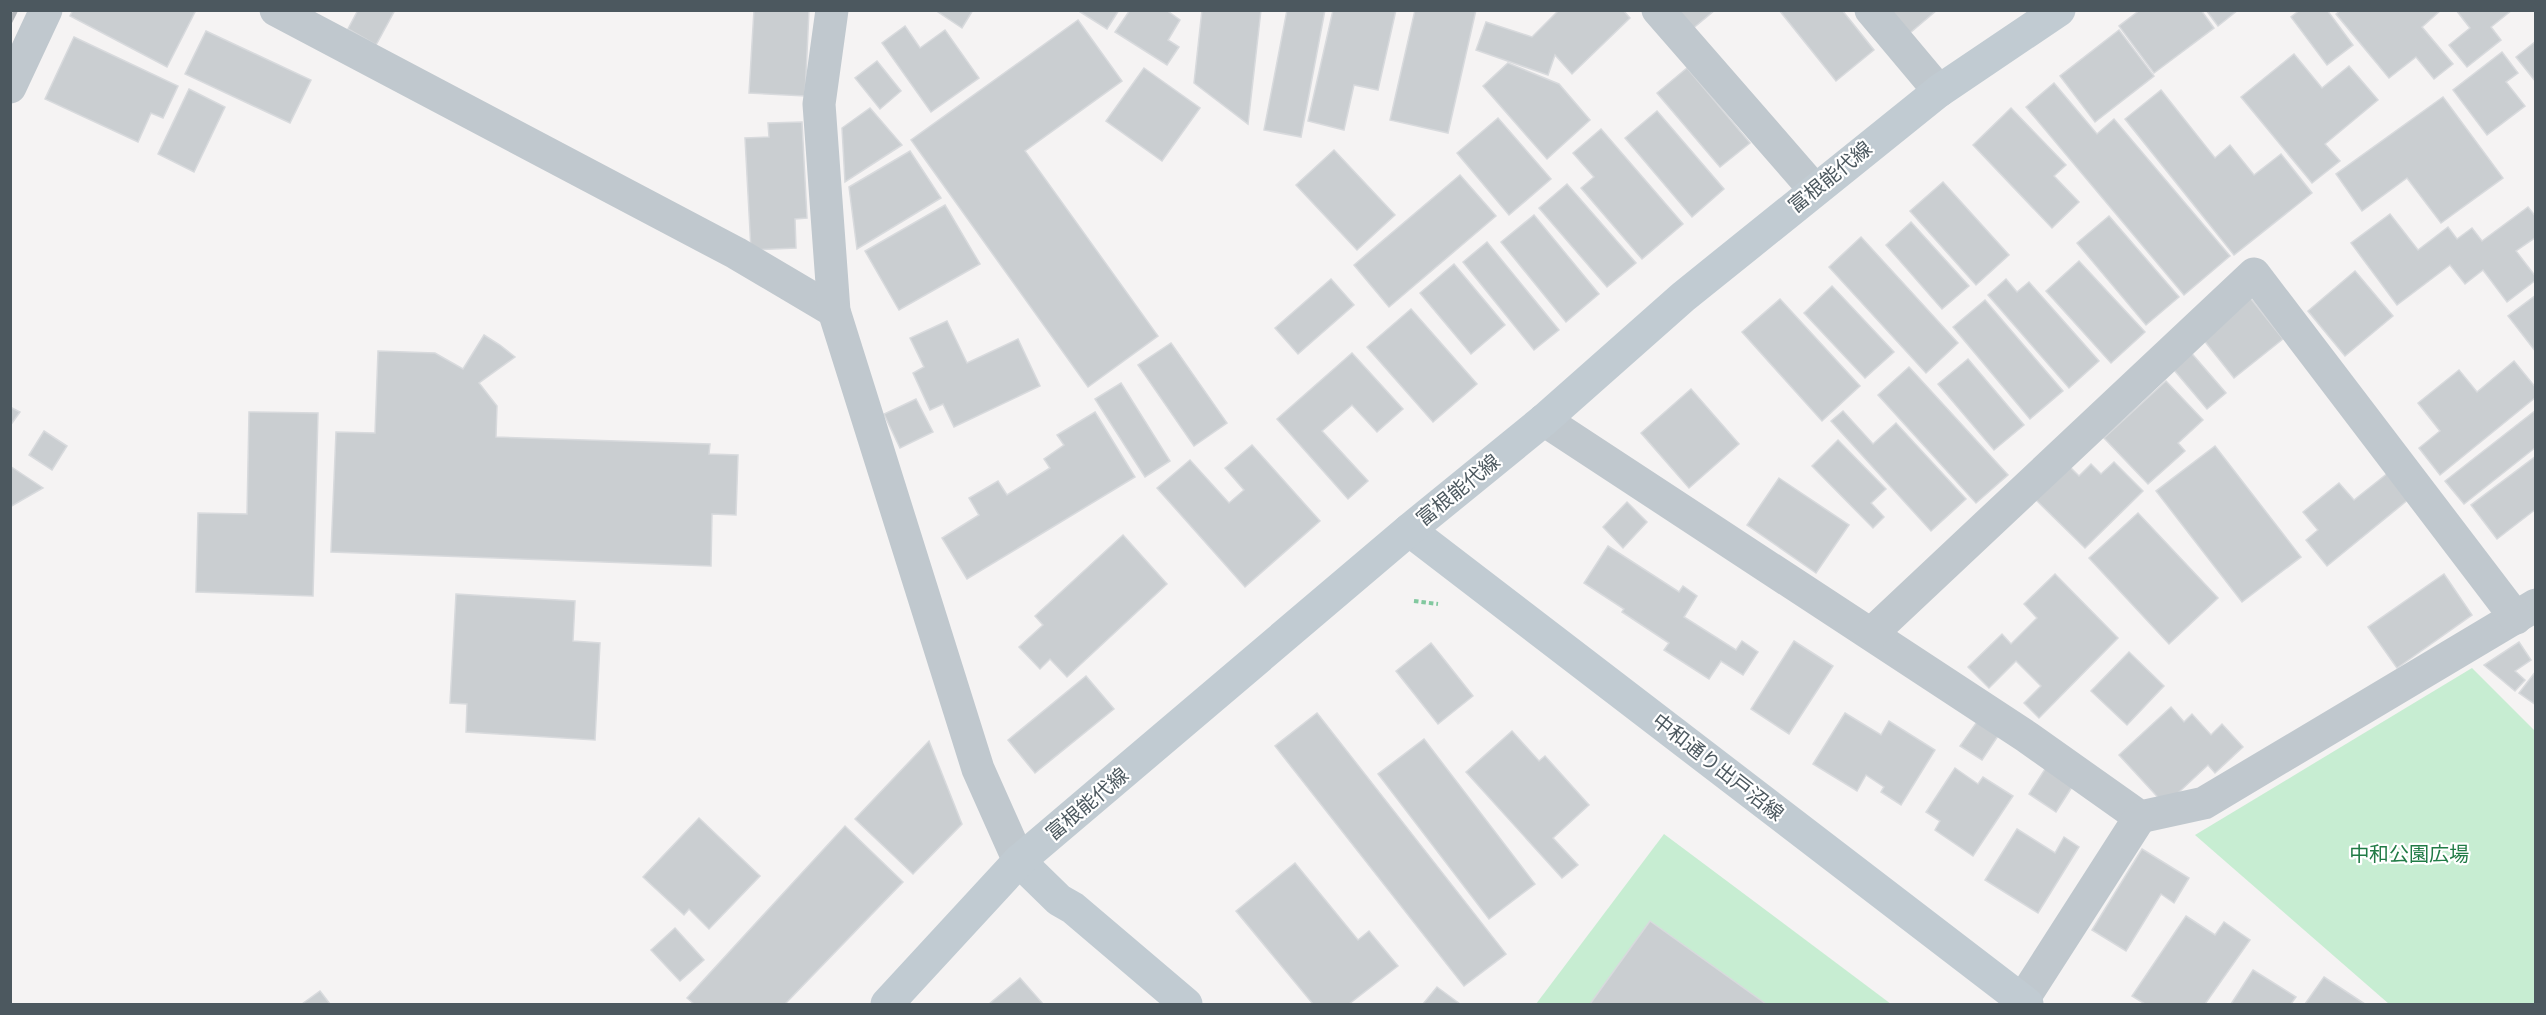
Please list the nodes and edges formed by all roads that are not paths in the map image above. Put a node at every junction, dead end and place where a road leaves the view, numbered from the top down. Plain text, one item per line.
1 (46, 10) edge
2 (276, 10) edge
3 (831, 10) edge
4 (1658, 10) edge
5 (1871, 10) edge
6 (2059, 10) edge
7 (10, 87) edge
8 (1939, 91) junction
9 (1814, 189) junction
10 (834, 311) junction
11 (1544, 420) junction
12 (1409, 530) junction
13 (2526, 611) edge
14 (1872, 634) junction
15 (2140, 817) junction
16 (1019, 861) junction
17 (2024, 1003) edge
18 (887, 1005) edge
19 (1186, 1005) edge

1 - 7 street
2 - 10 street
3 - 10 street
4 - 9 street
5 - 8 street
6 - 8 main road, 富根能代線
8 - 9 main road, 富根能代線
9 - 11 main road, 富根能代線
10 - 16 street
11 - 12 main road, 富根能代線
11 - 14 street
12 - 16 main road, 富根能代線
12 - 17 main road, 中和通り出戸沼線
13 - 14 street
13 - 15 street
14 - 15 street
15 - 17 street
16 - 18 main road, 富根能代線
16 - 19 main road

